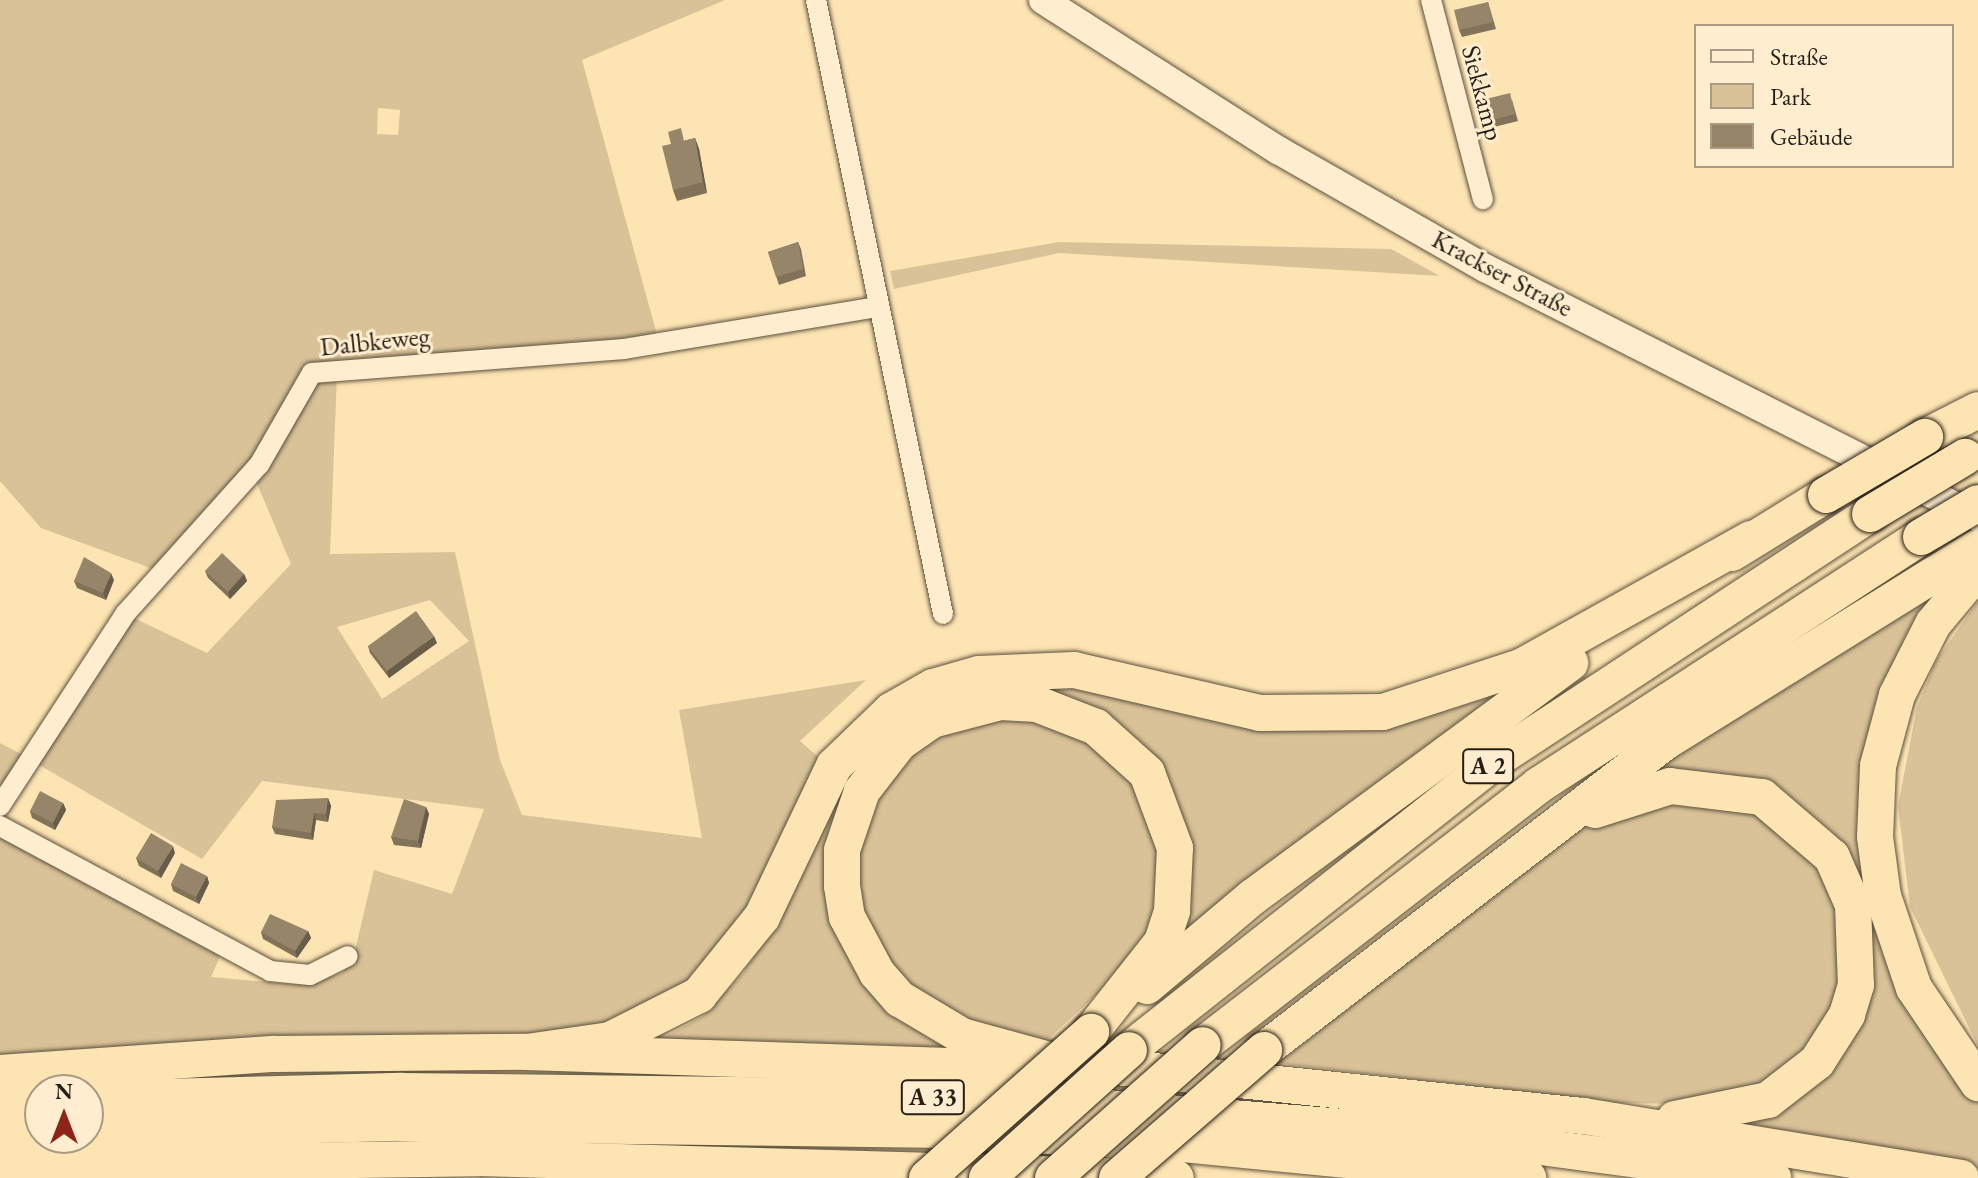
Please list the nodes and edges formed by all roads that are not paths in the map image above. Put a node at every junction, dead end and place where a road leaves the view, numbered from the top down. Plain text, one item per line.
1 (816, 0) edge
2 (1043, 0) edge
3 (1431, 0) edge
4 (1483, 199) dead end
5 (879, 307) junction
6 (1978, 410) edge
7 (1972, 454) edge
8 (1978, 503) edge
9 (1978, 518) edge
10 (1751, 539) junction
11 (1973, 557) edge
12 (943, 614) dead end
13 (0, 806) edge
14 (0, 826) edge
15 (1540, 836) junction
16 (348, 956) dead end
17 (1091, 1032) junction
18 (527, 1052) junction
19 (1138, 1061) junction
20 (0, 1073) edge
21 (1978, 1083) edge
22 (104, 1099) edge
23 (24, 1100) edge
24 (0, 1101) edge
25 (1583, 1116) junction
26 (104, 1131) edge
27 (24, 1132) edge
28 (0, 1133) edge
29 (549, 1161) junction
30 (0, 1165) edge
31 (1048, 1175) edge
32 (456, 1178) edge
33 (927, 1178) edge
34 (987, 1178) edge
35 (1088, 1178) edge
36 (1117, 1178) edge
37 (1176, 1178) edge
38 (1528, 1178) edge
39 (1773, 1178) edge
40 (1961, 1178) edge

1 - 5 street
2 - 9 street, Krackser Straße
3 - 4 street, Siekkamp
5 - 12 street
5 - 13 street, Dalbkeweg
6 - 10 highway, bridge
7 - 19 highway, A 2, bridge
8 - 31 highway, A 2, bridge
10 - 17 highway
10 - 18 highway
11 - 15 highway
11 - 21 highway
14 - 16 street
15 - 25 highway
15 - 36 highway, bridge
17 - 19 highway
17 - 33 highway, bridge
18 - 19 highway
18 - 20 highway
19 - 25 highway
19 - 34 highway, A 2, bridge
22 - 39 highway, A 33
23 - 24 highway
25 - 40 highway
26 - 38 highway, A 33
27 - 28 highway
29 - 30 highway
29 - 31 highway
29 - 32 highway
31 - 35 highway
31 - 37 highway

